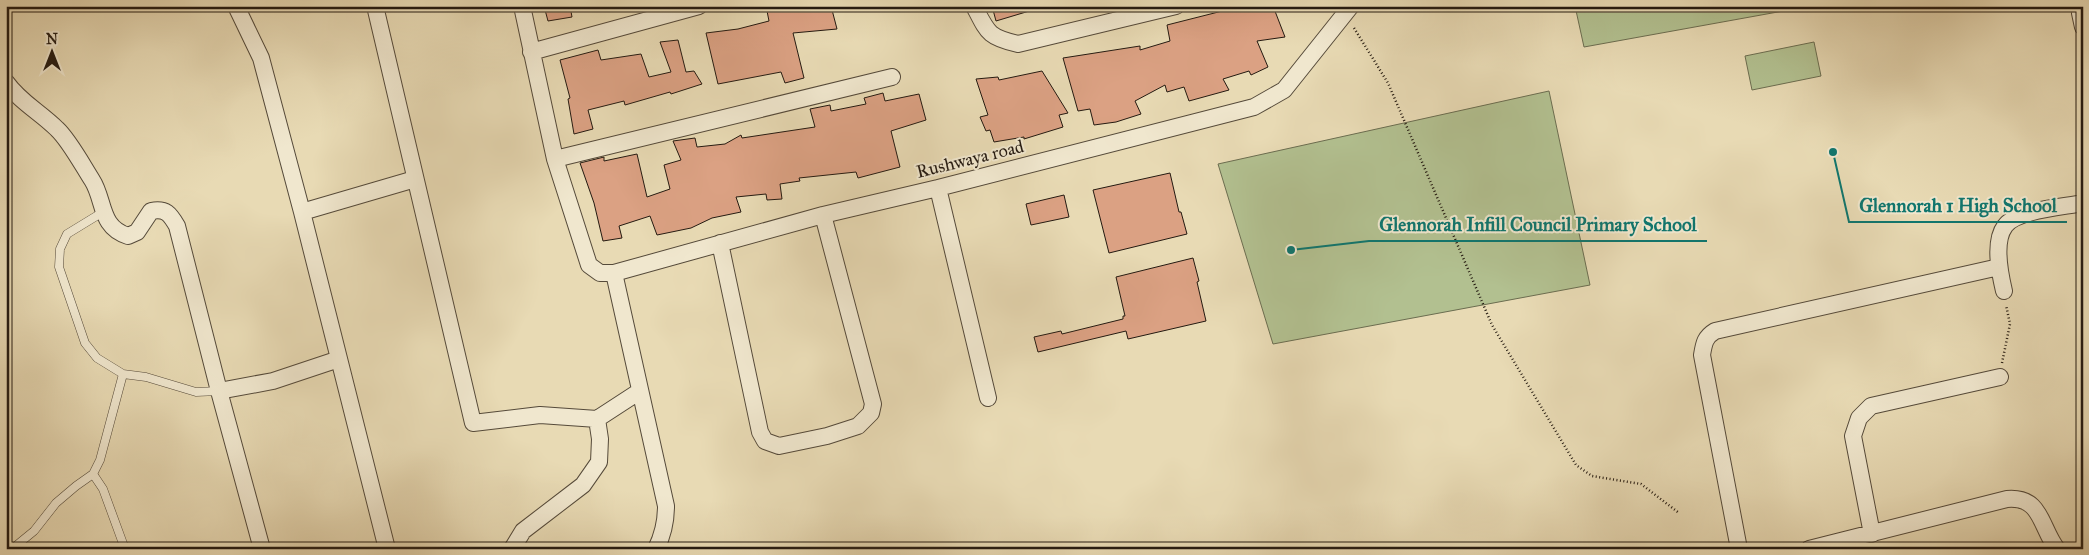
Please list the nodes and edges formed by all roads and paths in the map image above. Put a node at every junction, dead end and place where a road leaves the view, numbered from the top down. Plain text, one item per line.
1 (236, 6) edge
2 (375, 6) edge
3 (522, 6) edge
4 (699, 6) edge
5 (974, 6) edge
6 (1176, 6) edge
7 (1349, 11) edge
8 (531, 52) junction
9 (892, 78) dead end
10 (6, 82) edge
11 (555, 159) junction
12 (415, 179) junction
13 (938, 188) junction
14 (2083, 203) edge
15 (103, 212) junction
16 (302, 212) junction
17 (823, 215) junction
18 (720, 243) junction
19 (1999, 267) junction
20 (614, 272) junction
21 (2004, 291) joint
22 (339, 359) junction
23 (123, 374) junction
24 (2000, 377) joint
25 (219, 391) junction
26 (640, 391) junction
27 (988, 398) dead end
28 (597, 419) junction
29 (93, 474) junction
30 (1679, 514) dead end
31 (1872, 534) junction
32 (12, 549) edge
33 (125, 549) edge
34 (262, 549) edge
35 (387, 549) edge
36 (512, 549) edge
37 (656, 549) edge
38 (1739, 549) edge
39 (1809, 549) edge
40 (2057, 549) edge

1 - 16 street
2 - 12 street
3 - 8 street, Rushwaya road
4 - 8 street
5 - 6 street
7 - 13 street, Rushwaya road
7 - 30 path
8 - 11 street, Rushwaya road
9 - 11 street
10 - 15 street
11 - 20 street, Rushwaya road
12 - 16 street
12 - 28 street
13 - 17 street, Rushwaya road
13 - 27 street
14 - 19 street
15 - 23 lane
15 - 25 street
16 - 22 street
17 - 18 street, Rushwaya road
17 - 18 street
18 - 20 street, Rushwaya road
19 - 21 street
19 - 38 street
20 - 26 street
21 - 24 path
22 - 25 street
22 - 35 street
23 - 25 lane
23 - 29 lane
24 - 31 street
25 - 34 street
26 - 28 street
26 - 37 street
28 - 36 street
29 - 32 lane
29 - 33 lane
31 - 39 street
31 - 40 street

